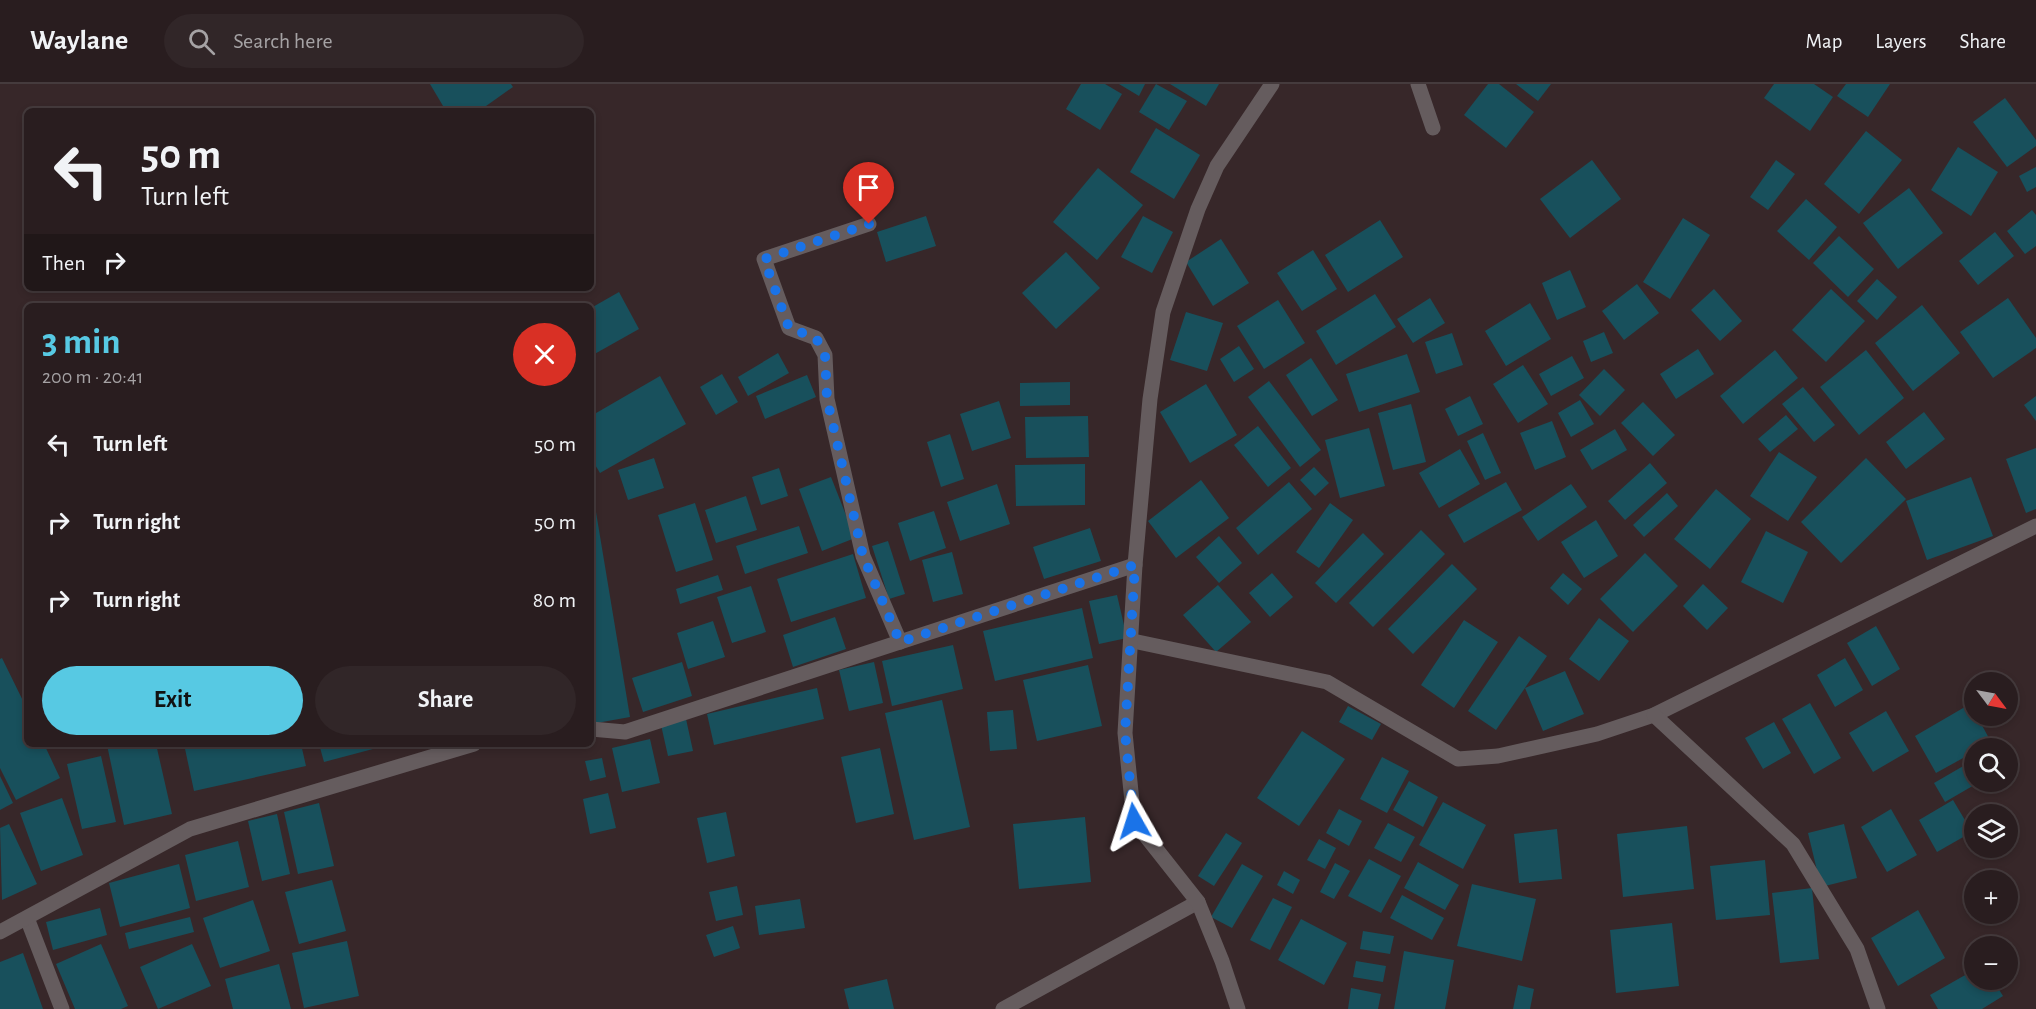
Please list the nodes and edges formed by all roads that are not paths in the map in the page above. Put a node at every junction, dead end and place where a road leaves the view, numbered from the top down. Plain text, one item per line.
1 (1272, 84) edge
2 (1418, 84) edge
3 (1432, 128) dead end
4 (869, 224) dead end
5 (2036, 526) edge
6 (1135, 565) junction
7 (1132, 641) junction
8 (900, 642) junction
9 (1654, 715) junction
10 (594, 729) edge
11 (464, 747) edge
12 (1198, 902) junction
13 (27, 918) junction
14 (0, 932) edge
15 (62, 1009) edge
16 (1003, 1009) edge
17 (1238, 1009) edge
18 (1878, 1009) edge

1 - 6 street
2 - 3 street
4 - 8 street
5 - 9 street
6 - 7 street
6 - 8 street
7 - 9 street
7 - 12 street
8 - 10 street
9 - 18 street
11 - 13 street
12 - 16 street
12 - 17 street
13 - 14 street
13 - 15 street

